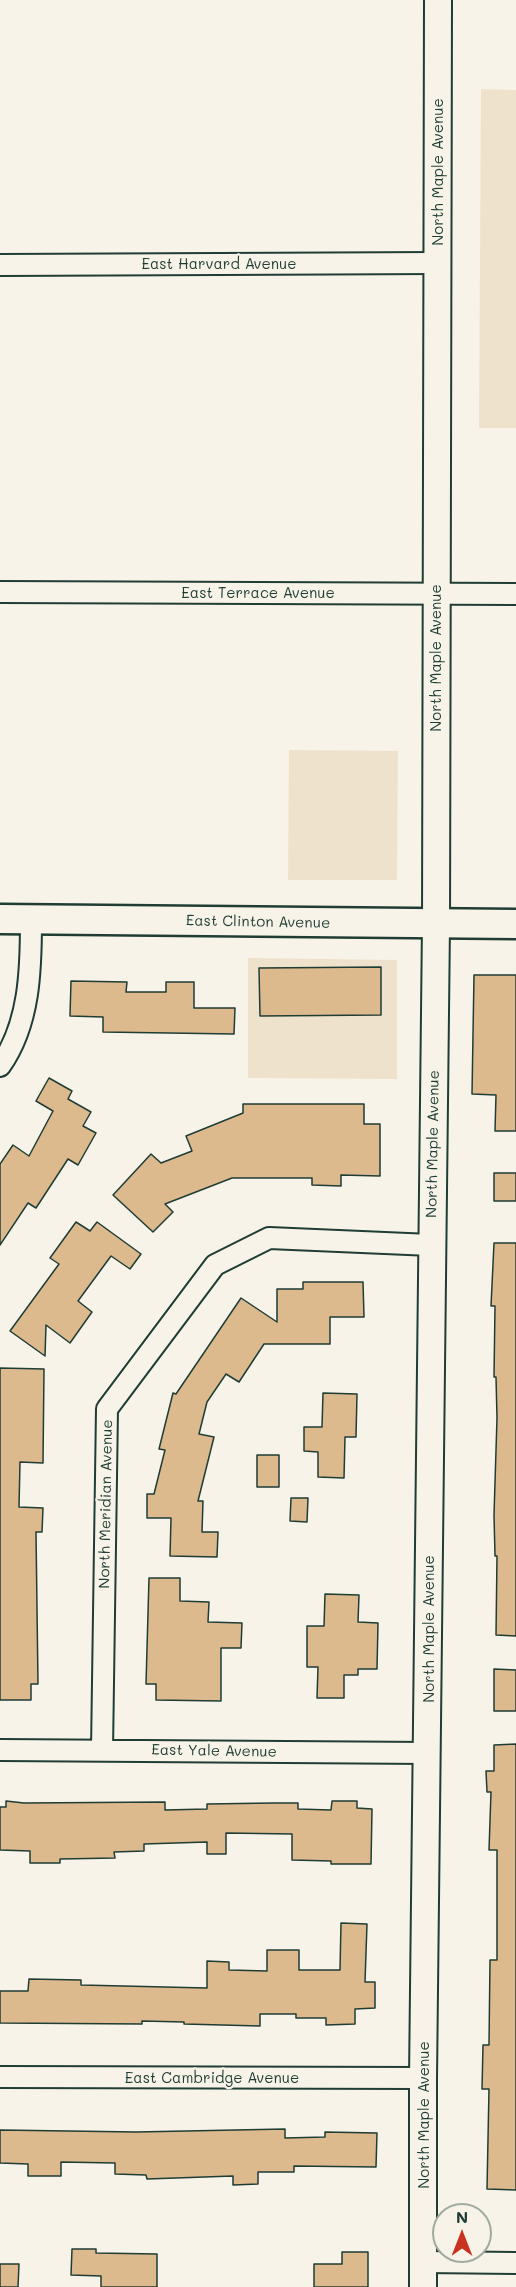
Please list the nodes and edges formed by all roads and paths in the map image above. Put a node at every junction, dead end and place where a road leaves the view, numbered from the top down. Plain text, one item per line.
1 (438, 0) edge
2 (438, 263) junction
3 (0, 265) edge
4 (0, 592) edge
5 (436, 594) junction
6 (516, 594) edge
7 (0, 919) edge
8 (31, 920) junction
9 (436, 924) junction
10 (516, 924) edge
11 (0, 1066) edge
12 (431, 1245) junction
13 (0, 1750) edge
14 (102, 1750) junction
15 (428, 1753) junction
16 (0, 2077) edge
17 (423, 2078) junction
18 (516, 2263) edge
19 (423, 2275) edge

1 - 2 street, North Maple Avenue
2 - 3 street, East Harvard Avenue
2 - 5 street, North Maple Avenue
4 - 5 street, East Terrace Avenue
5 - 6 street, East Terrace Avenue
5 - 9 street, North Maple Avenue
7 - 8 main road, East Clinton Avenue
8 - 9 main road, East Clinton Avenue
8 - 11 street
9 - 10 main road, East Clinton Avenue
9 - 12 street, North Maple Avenue
12 - 14 street, North Meridian Avenue
12 - 15 street, North Maple Avenue
13 - 14 street, East Yale Avenue
14 - 15 street, East Yale Avenue
15 - 17 street, North Maple Avenue
16 - 17 street, East Cambridge Avenue
17 - 19 street, North Maple Avenue
18 - 19 street

